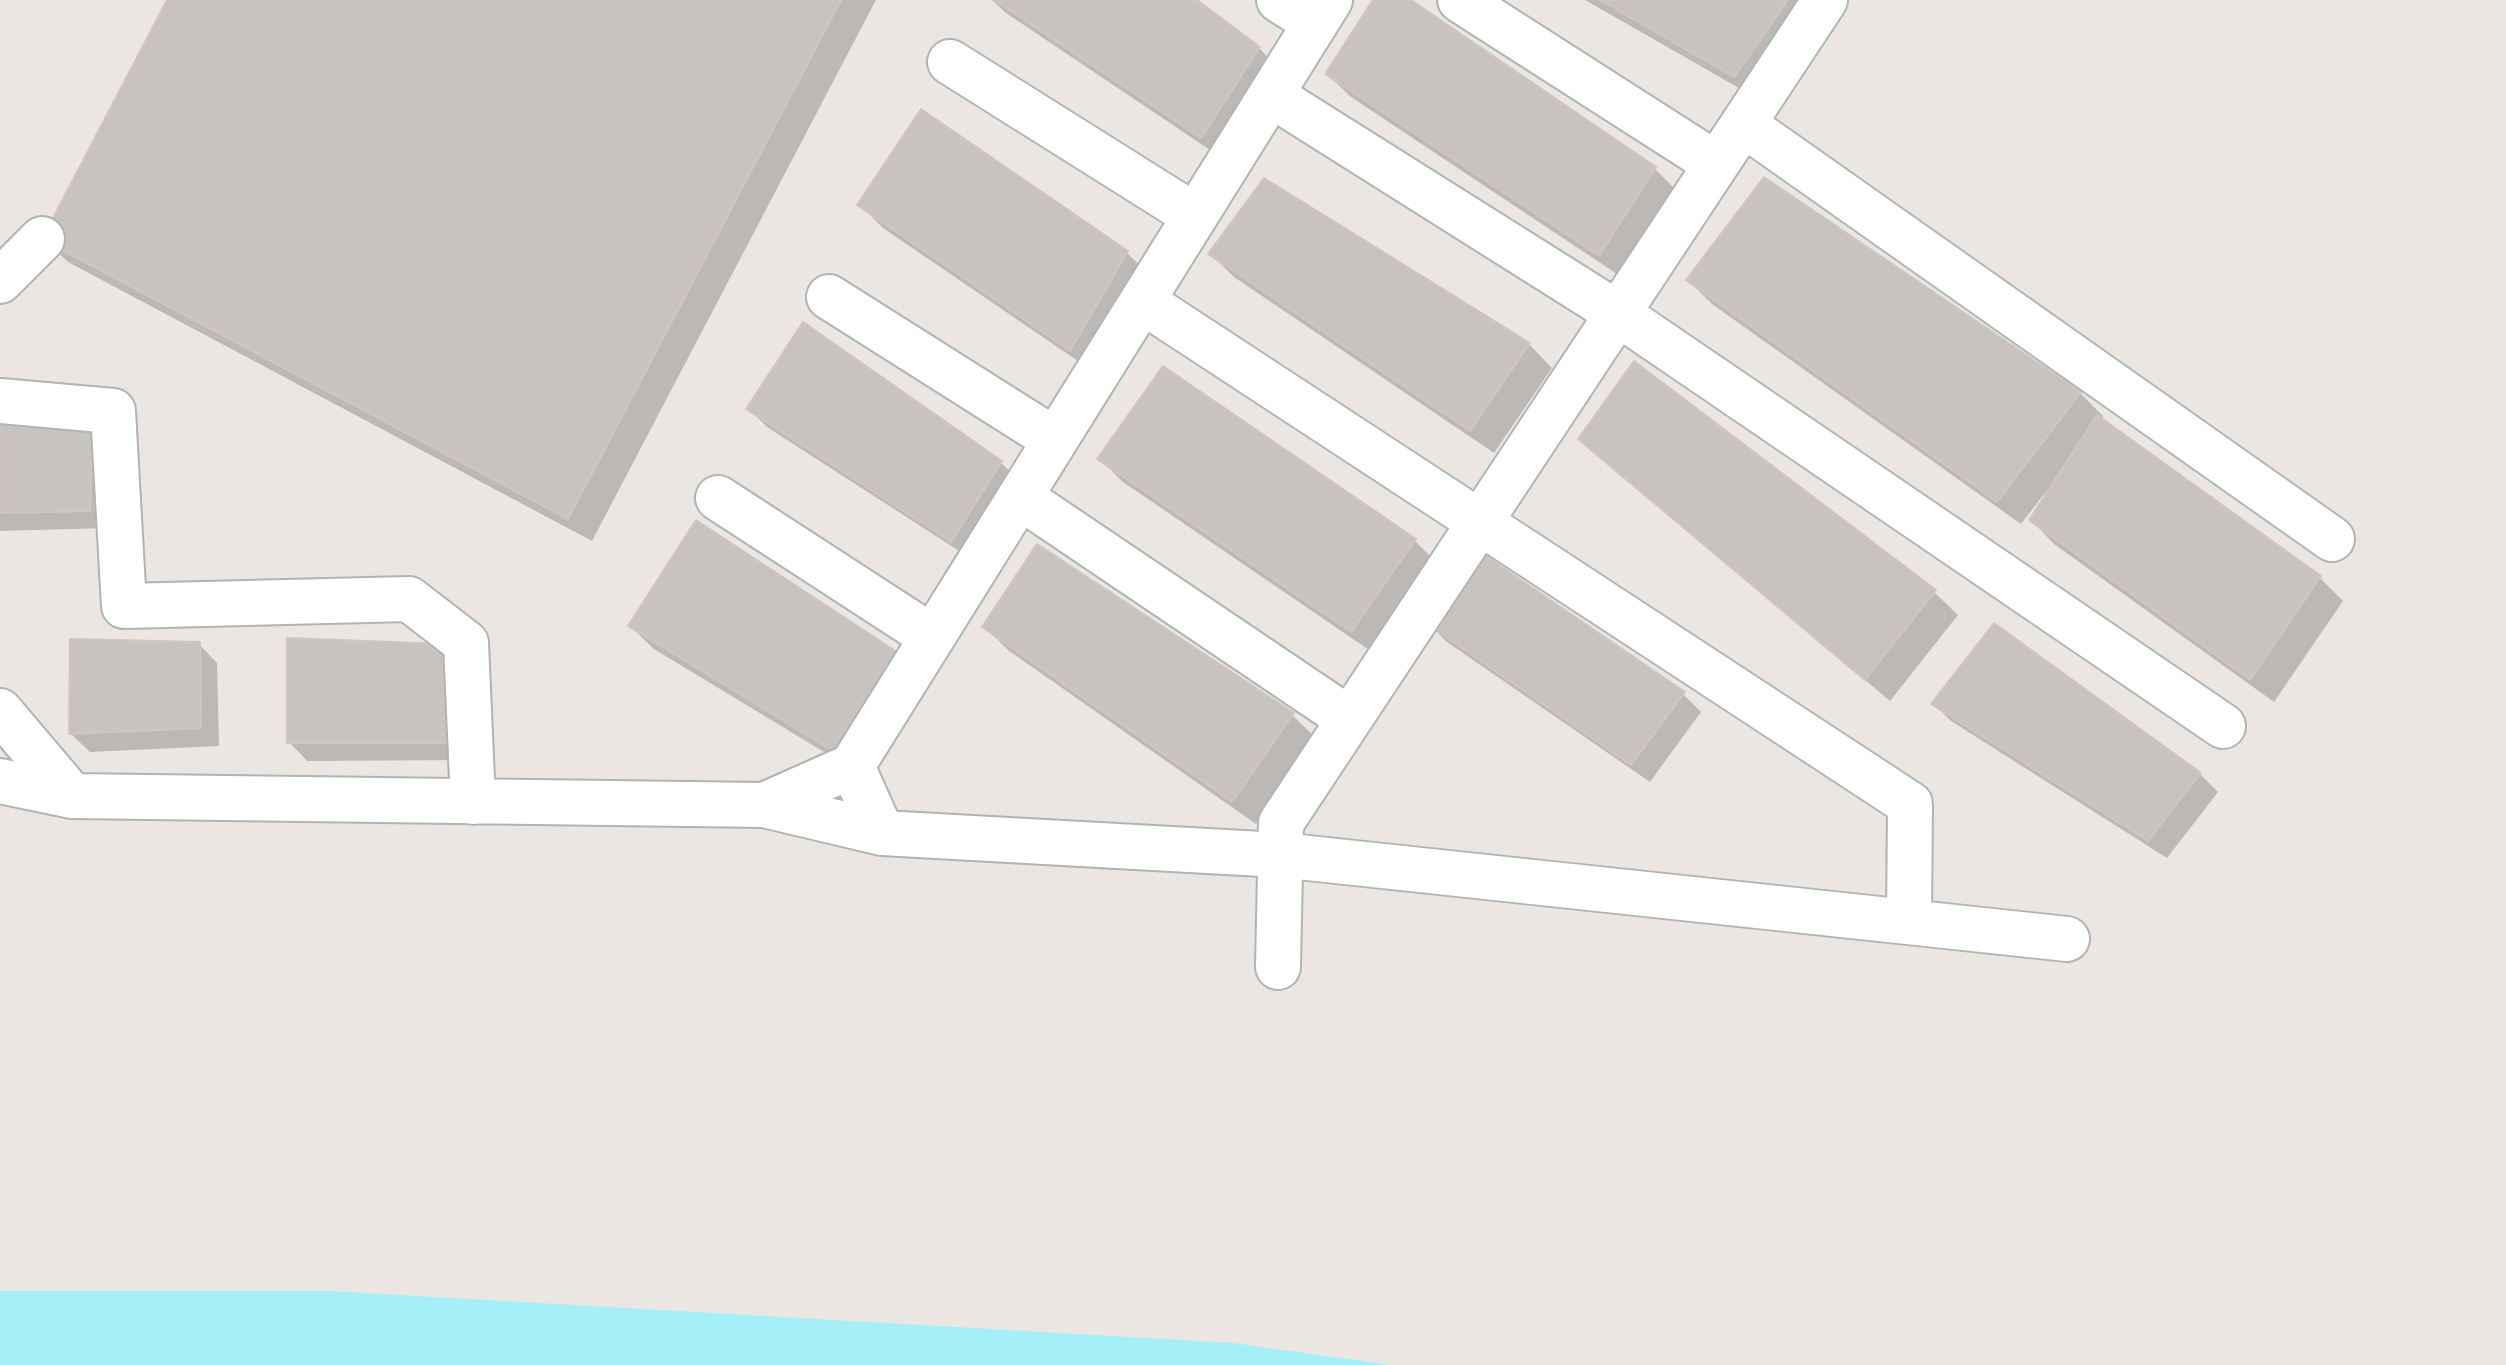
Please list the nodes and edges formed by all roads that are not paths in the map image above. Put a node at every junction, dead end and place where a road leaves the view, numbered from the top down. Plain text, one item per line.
1 (1279, 0) edge
2 (1460, 0) edge
3 (1825, 0) edge
4 (1323, 12) edge
5 (950, 62) dead end
6 (1271, 95) junction
7 (1743, 124) junction
8 (1716, 164) junction
9 (1195, 216) junction
10 (42, 239) dead end
11 (0, 281) edge
12 (829, 297) dead end
13 (1142, 301) junction
14 (1617, 313) junction
15 (0, 401) edge
16 (1055, 440) junction
17 (1020, 497) junction
18 (718, 498) dead end
19 (1480, 521) junction
20 (2332, 539) dead end
21 (932, 637) junction
22 (0, 711) edge
23 (1349, 719) junction
24 (2223, 726) dead end
25 (852, 766) junction
26 (0, 781) edge
27 (72, 796) junction
28 (473, 802) junction
29 (764, 805) junction
30 (882, 833) junction
31 (1280, 855) junction
32 (1909, 922) junction
33 (2067, 939) dead end
34 (1278, 967) dead end

1 - 4 street
2 - 8 street
3 - 7 street
4 - 6 street
5 - 9 street
6 - 9 street
6 - 14 street
7 - 8 street
7 - 20 street
8 - 14 street
9 - 13 street
10 - 11 street
12 - 16 street
13 - 16 street
13 - 19 street
14 - 19 street
14 - 24 street
15 - 28 street
16 - 17 street
17 - 21 street
17 - 23 street
18 - 21 street
19 - 23 street
19 - 32 street
21 - 25 street
22 - 27 street
23 - 31 street
25 - 29 street
25 - 30 street
26 - 27 street
27 - 28 street
28 - 29 street
29 - 30 street
30 - 31 street
31 - 32 street
31 - 34 street
32 - 33 street

